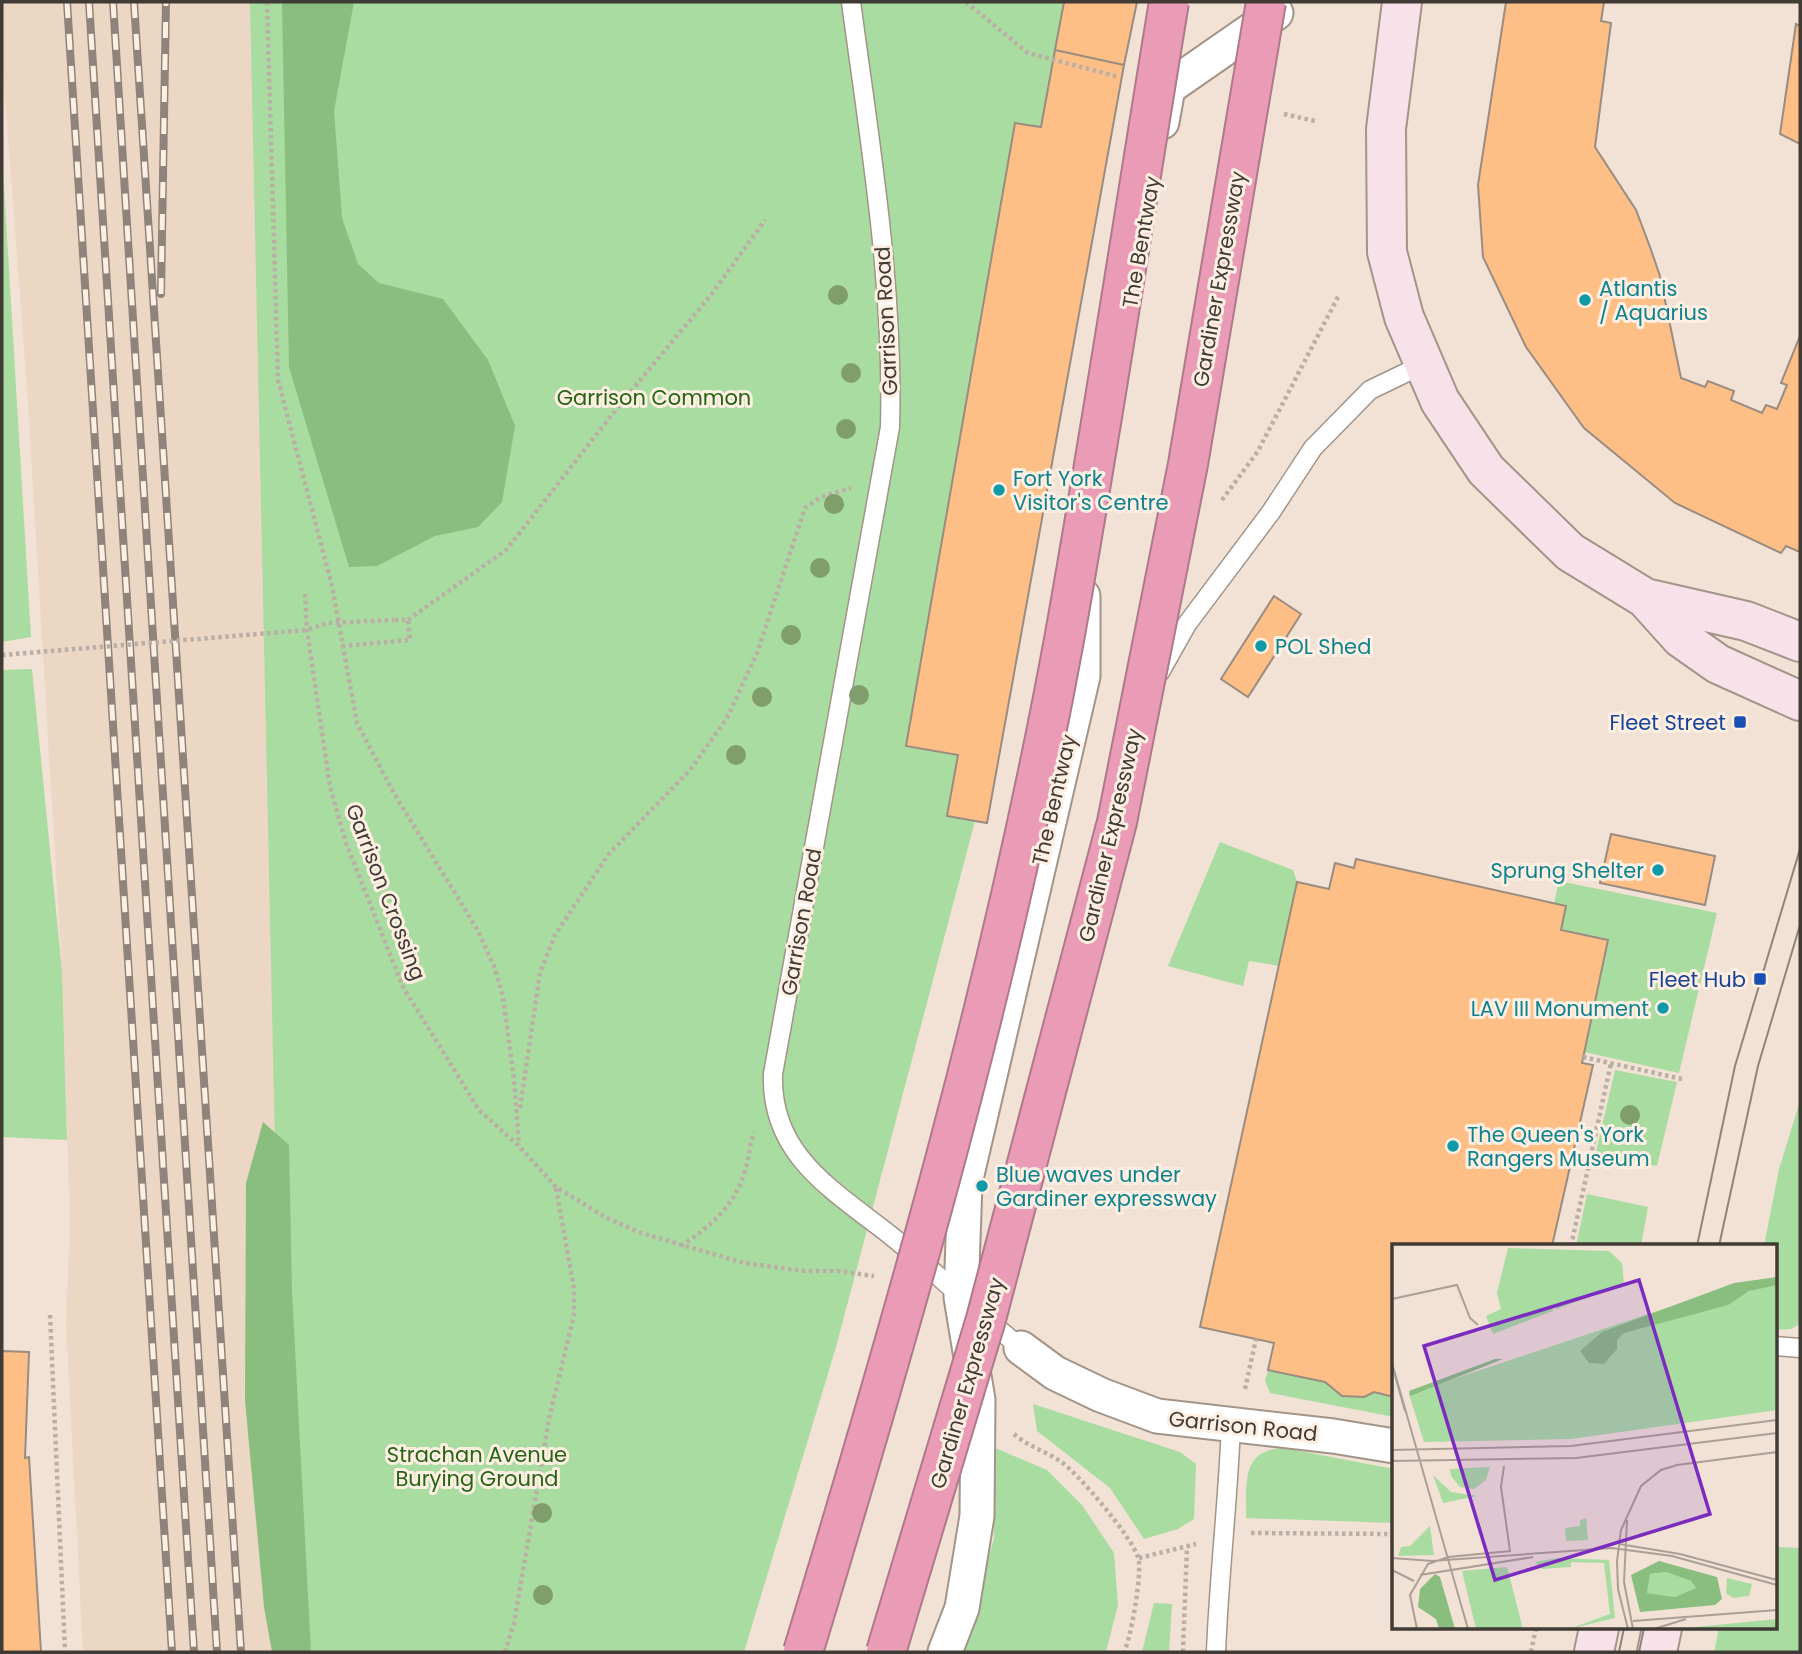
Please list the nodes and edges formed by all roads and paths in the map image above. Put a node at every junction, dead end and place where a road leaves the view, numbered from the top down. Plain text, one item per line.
1 (267, 2) edge
2 (851, 2) edge
3 (966, 2) edge
4 (1168, 2) edge
5 (1266, 2) edge
6 (1282, 2) edge
7 (1402, 2) edge
8 (1124, 78) dead end
9 (765, 220) dead end
10 (1424, 364) junction
11 (879, 488) junction
12 (305, 594) dead end
13 (1645, 598) junction
14 (408, 620) junction
15 (307, 630) junction
16 (1800, 642) edge
17 (341, 646) junction
18 (2, 655) edge
19 (1800, 701) edge
20 (1583, 1057) dead end
21 (1611, 1063) junction
22 (1682, 1079) dead end
23 (772, 1099) junction
24 (519, 1114) junction
25 (519, 1146) junction
26 (556, 1187) junction
27 (1571, 1244) edge
28 (680, 1247) junction
29 (867, 1273) dead end
30 (961, 1297) junction
31 (50, 1315) dead end
32 (1256, 1339) dead end
33 (1011, 1340) junction
34 (1778, 1346) edge
35 (1800, 1348) edge
36 (978, 1400) junction
37 (1238, 1426) junction
38 (1392, 1446) edge
39 (1223, 1533) junction
40 (1392, 1534) edge
41 (1187, 1547) junction
42 (1139, 1558) junction
43 (1536, 1630) edge
44 (1599, 1630) edge
45 (1662, 1630) edge
46 (65, 1652) edge
47 (505, 1652) edge
48 (803, 1652) edge
49 (886, 1652) edge
50 (945, 1652) edge
51 (1124, 1652) edge
52 (1183, 1652) edge
53 (1216, 1652) edge
54 (1531, 1652) edge
55 (1594, 1652) edge
56 (1657, 1652) edge

1 - 17 path
2 - 11 lane, Garrison Road
3 - 8 path
4 - 48 highway, bridge
5 - 49 highway, Gardiner Expressway, bridge
6 - 30 street, The Bentway
7 - 10 street
9 - 14 path
10 - 13 street
10 - 33 lane
11 - 23 lane, Garrison Road
11 - 24 path
12 - 15 path, Garrison Crossing
13 - 16 street
13 - 19 street
14 - 15 path, bridge
14 - 17 path
15 - 18 path, bridge
15 - 25 path, Garrison Crossing
17 - 24 path
20 - 21 path
21 - 22 path
21 - 27 path
23 - 28 path
23 - 30 lane, Garrison Road
24 - 25 path
25 - 26 path, Garrison Crossing
26 - 28 path, Garrison Crossing
26 - 47 path
28 - 29 path, Garrison Crossing
30 - 33 lane, Garrison Road
30 - 36 street, The Bentway
31 - 46 path
32 - 37 path
33 - 37 street, Garrison Road
34 - 35 lane
36 - 42 path
36 - 50 street, The Bentway
37 - 38 street, Garrison Road
37 - 39 lane
39 - 40 path
39 - 41 path
39 - 53 lane
41 - 42 path
41 - 52 path
42 - 51 path
43 - 54 path
44 - 55 street
45 - 56 street

